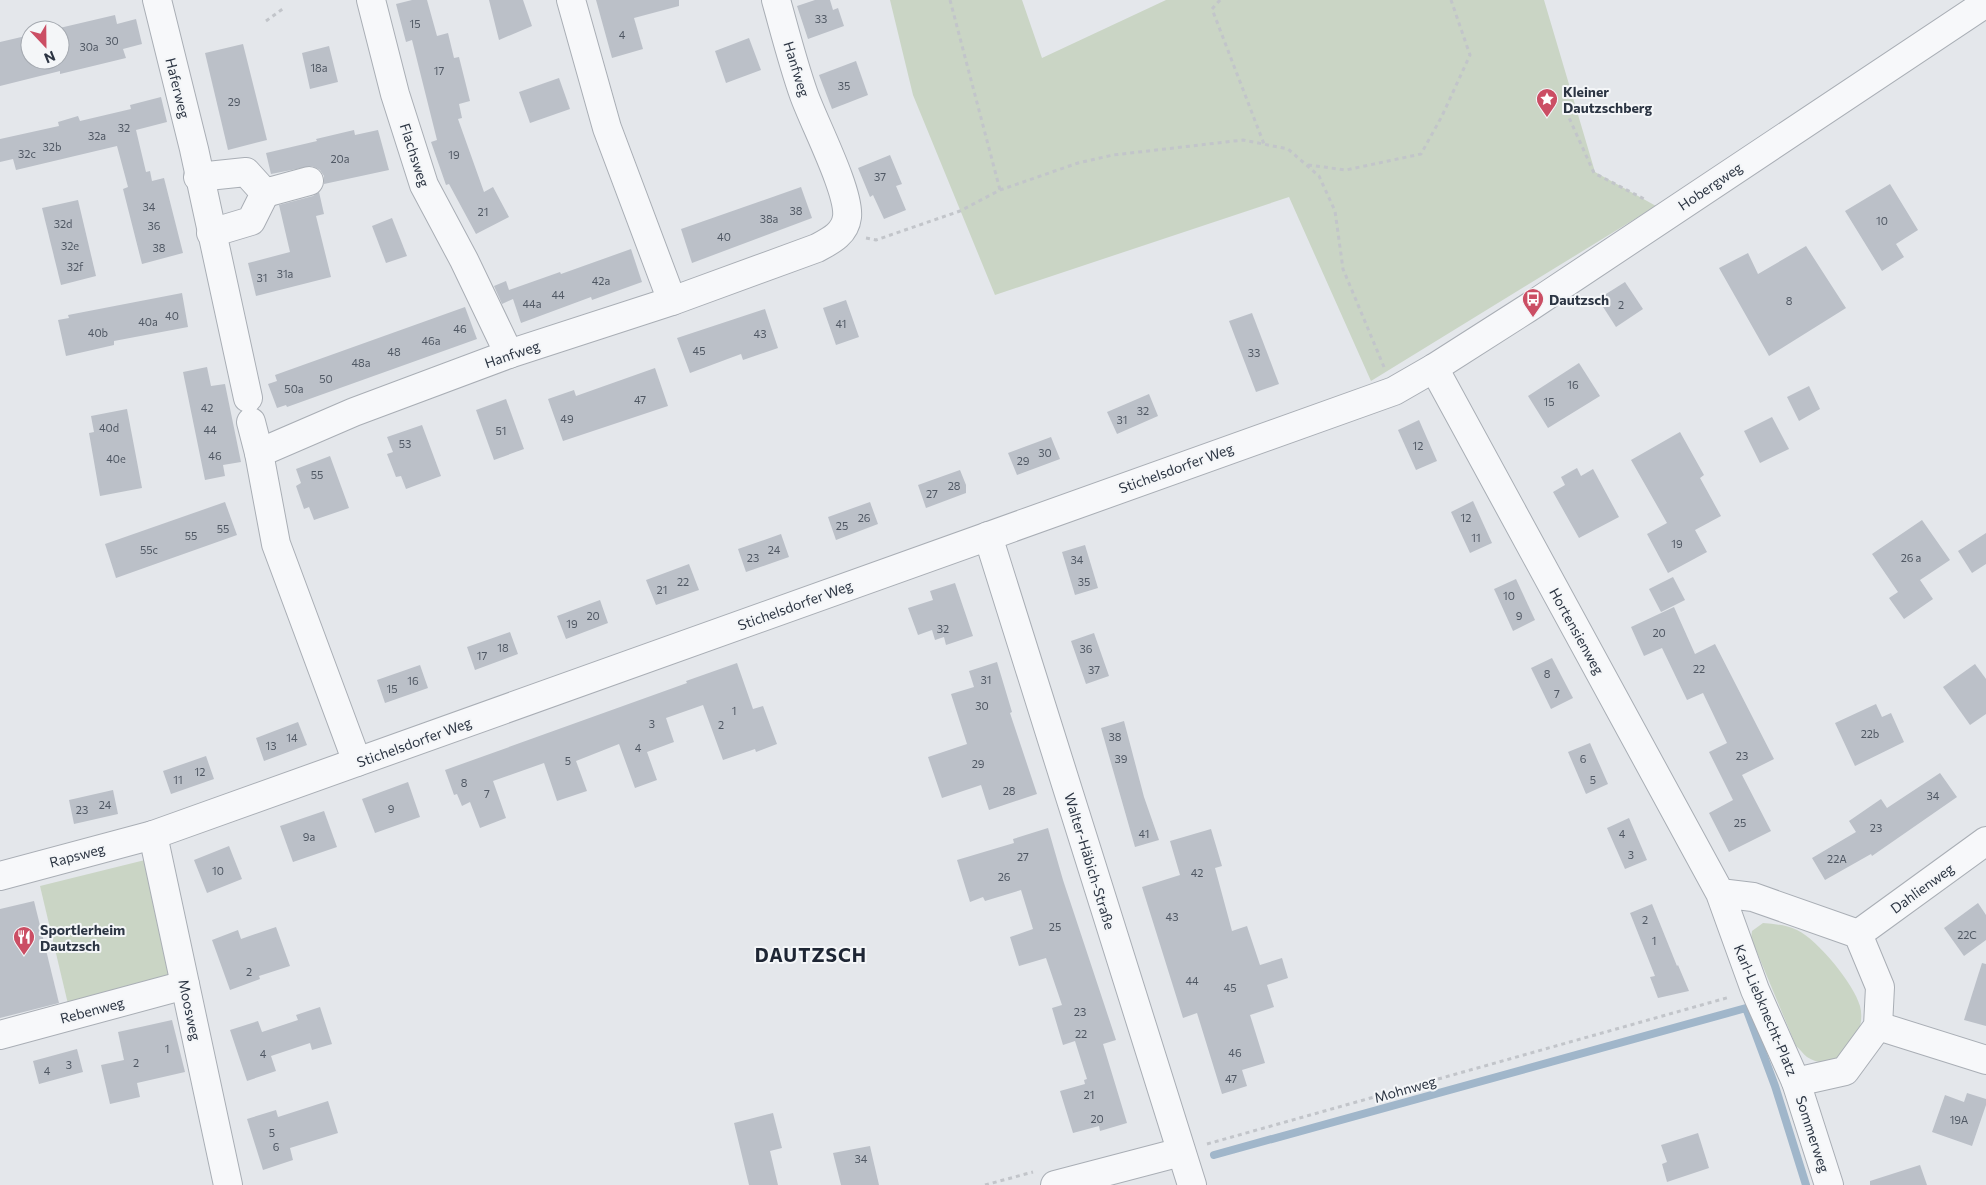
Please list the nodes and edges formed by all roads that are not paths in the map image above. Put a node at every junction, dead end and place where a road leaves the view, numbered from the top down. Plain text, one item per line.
1 (157, 0) edge
2 (371, 0) edge
3 (571, 0) edge
4 (776, 0) edge
5 (1986, 2) edge
6 (198, 177) junction
7 (309, 181) dead end
8 (265, 193) junction
9 (211, 233) junction
10 (672, 301) junction
11 (509, 354) junction
12 (1434, 368) junction
13 (259, 452) junction
14 (988, 536) junction
15 (357, 762) junction
16 (153, 835) junction
17 (1986, 841) edge
18 (0, 876) edge
19 (1720, 893) junction
20 (1858, 934) junction
21 (185, 985) junction
22 (1878, 1026) junction
23 (0, 1035) edge
24 (1986, 1060) edge
25 (1796, 1082) junction
26 (1181, 1152) junction
27 (228, 1185) edge
28 (1055, 1185) edge
29 (1192, 1185) edge
30 (1829, 1185) edge

1 - 6 street, Haferweg
2 - 11 street, Flachsweg
3 - 10 street
4 - 10 street, Hanfweg
5 - 12 street, Hobergweg
6 - 8 street
6 - 9 street, Haferweg
7 - 8 street
8 - 9 street
9 - 13 street, Haferweg
10 - 11 street, Hanfweg
11 - 13 street, Hanfweg
12 - 14 street, Stichelsdorfer Weg
12 - 19 street, Hortensienweg
13 - 15 street
14 - 15 street, Stichelsdorfer Weg
14 - 26 street, Walter-Häbich-Straße
15 - 16 street, Stichelsdorfer Weg
16 - 18 street, Rapsweg
16 - 21 street, Moosweg
17 - 20 street, Dahlienweg
19 - 20 street
19 - 25 street, Karl-Liebknecht-Platz
20 - 22 street
21 - 23 street, Rebenweg
21 - 27 street, Moosweg
22 - 24 street
22 - 25 street, Karl-Liebknecht-Platz
25 - 30 street, Sommerweg
26 - 28 street
26 - 29 street, Walter-Häbich-Straße

